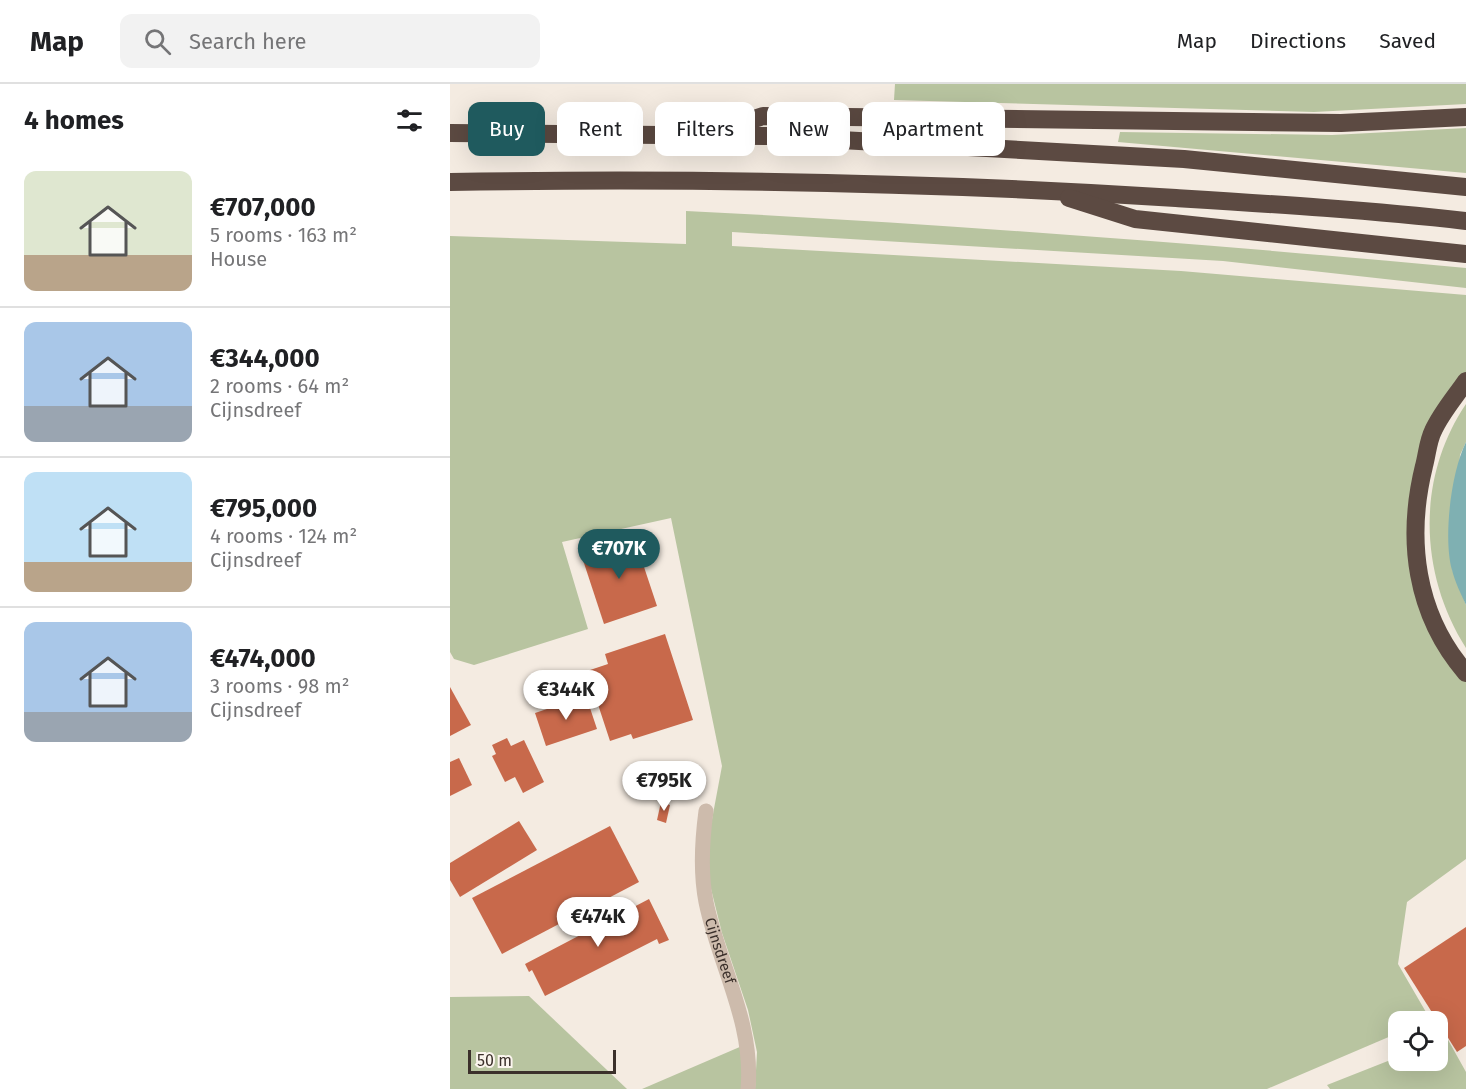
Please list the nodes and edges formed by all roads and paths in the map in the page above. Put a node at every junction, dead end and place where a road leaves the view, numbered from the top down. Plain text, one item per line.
1 (1466, 117) edge
2 (755, 119) edge
3 (450, 133) edge
4 (655, 135) edge
5 (755, 137) edge
6 (450, 182) edge
7 (1466, 187) edge
8 (1042, 189) junction
9 (1466, 221) edge
10 (1466, 254) edge
11 (1466, 381) edge
12 (1466, 673) edge
13 (706, 811) dead end
14 (748, 1089) edge

1 - 2 highway
3 - 4 highway
5 - 7 highway
6 - 8 highway
8 - 9 highway
8 - 10 highway
11 - 12 highway
13 - 14 street, Cijnsdreef

